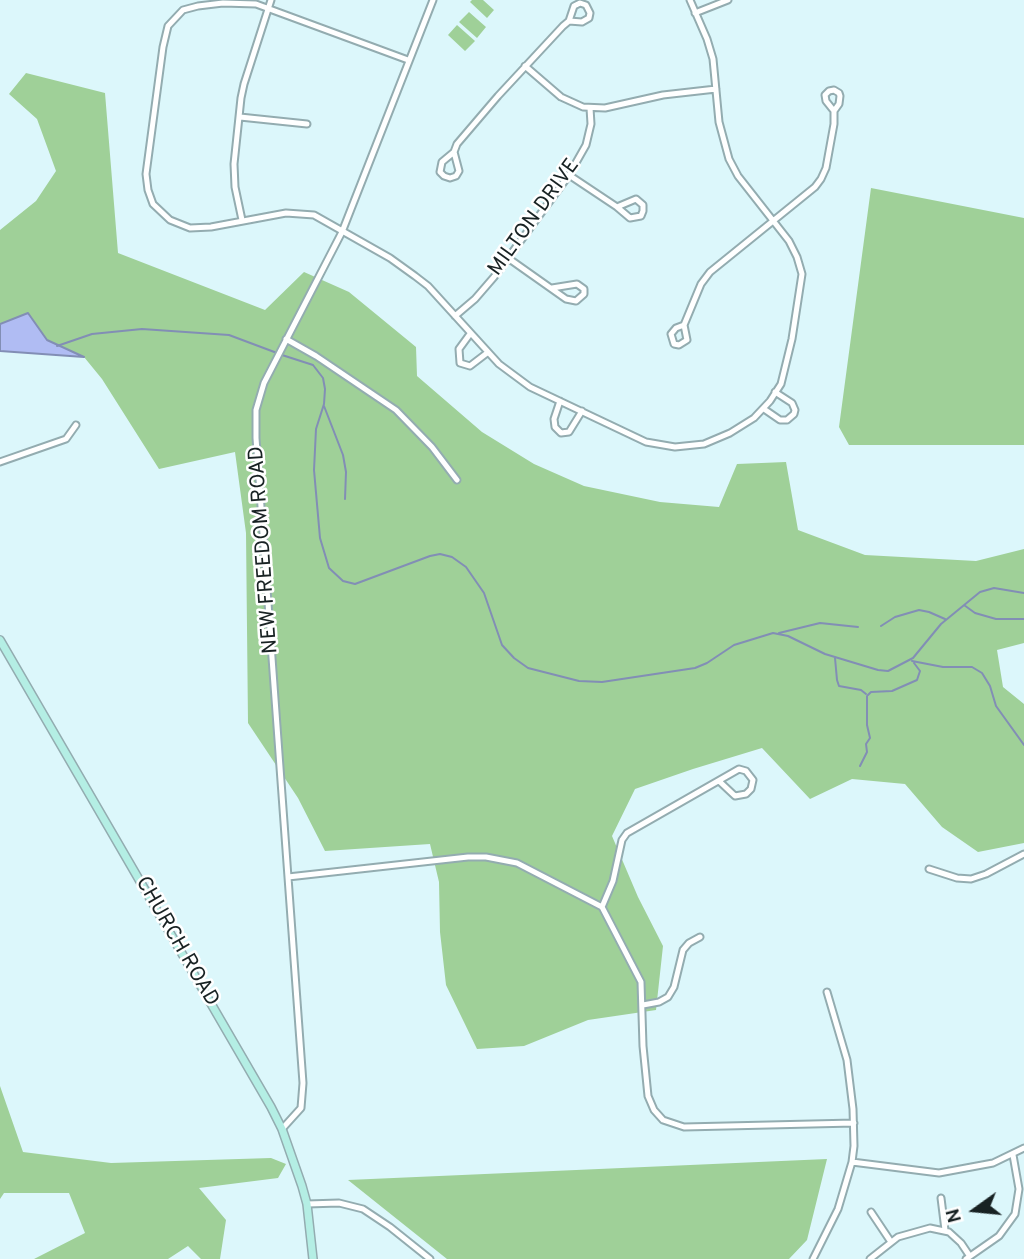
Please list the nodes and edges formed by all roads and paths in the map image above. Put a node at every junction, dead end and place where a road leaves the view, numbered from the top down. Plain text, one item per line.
1 (271, 0) edge
2 (433, 0) edge
3 (690, 0) edge
4 (728, 0) edge
5 (269, 8) junction
6 (695, 13) junction
7 (569, 21) dead end
8 (408, 60) junction
9 (525, 66) junction
10 (716, 89) junction
11 (590, 108) junction
12 (834, 111) dead end
13 (240, 117) junction
14 (307, 124) dead end
15 (454, 152) junction
16 (569, 175) junction
17 (617, 207) junction
18 (242, 220) junction
19 (772, 221) junction
20 (342, 232) junction
21 (508, 258) junction
22 (552, 288) junction
23 (455, 316) junction
24 (684, 325) dead end
25 (470, 334) junction
26 (285, 342) junction
27 (487, 353) junction
28 (775, 392) junction
29 (560, 401) junction
30 (764, 409) junction
31 (582, 411) junction
32 (76, 425) dead end
33 (0, 462) edge
34 (457, 480) dead end
35 (0, 640) edge
36 (719, 781) junction
37 (1024, 854) edge
38 (929, 869) dead end
39 (288, 877) junction
40 (602, 907) junction
41 (700, 937) dead end
42 (827, 992) dead end
43 (643, 1005) junction
44 (854, 1124) junction
45 (282, 1129) junction
46 (1024, 1148) edge
47 (1013, 1155) junction
48 (852, 1162) junction
49 (941, 1198) dead end
50 (307, 1204) junction
51 (871, 1212) dead end
52 (945, 1230) junction
53 (891, 1242) junction
54 (967, 1257) edge
55 (313, 1259) edge
56 (430, 1259) edge
57 (813, 1259) edge
58 (870, 1259) edge

1 - 5 street
2 - 8 street, NEW FREEDOM ROAD
3 - 6 street
4 - 6 street
5 - 8 street
5 - 13 street
5 - 18 street
6 - 10 street
7 - 9 street
8 - 20 street, NEW FREEDOM ROAD
9 - 11 street
9 - 15 street
10 - 11 street
10 - 19 street
11 - 16 street, MILTON DRIVE
12 - 19 street
13 - 14 street
13 - 18 street
15 - 15 street
16 - 17 street
16 - 21 street, MILTON DRIVE
17 - 17 street
18 - 20 street
19 - 24 street
19 - 28 street
20 - 23 street
20 - 26 street, NEW FREEDOM ROAD
21 - 22 street
21 - 23 street, MILTON DRIVE
22 - 22 street
23 - 25 street
25 - 27 street
25 - 27 street
26 - 34 street
26 - 39 street, NEW FREEDOM ROAD
27 - 29 street
28 - 30 street
28 - 30 street
29 - 31 street
29 - 31 street
30 - 31 street
32 - 33 street
35 - 45 main road, CHURCH ROAD
36 - 36 street
36 - 40 street
37 - 38 street
39 - 40 street
39 - 45 street, NEW FREEDOM ROAD
40 - 43 street
41 - 43 street
42 - 44 street
43 - 44 street
44 - 48 street
45 - 50 main road, CHURCH ROAD
46 - 47 street
47 - 48 street
47 - 54 street
48 - 57 street
49 - 52 street
50 - 55 main road, CHURCH ROAD
50 - 56 street
51 - 53 street
52 - 53 street
52 - 54 street
53 - 58 street

